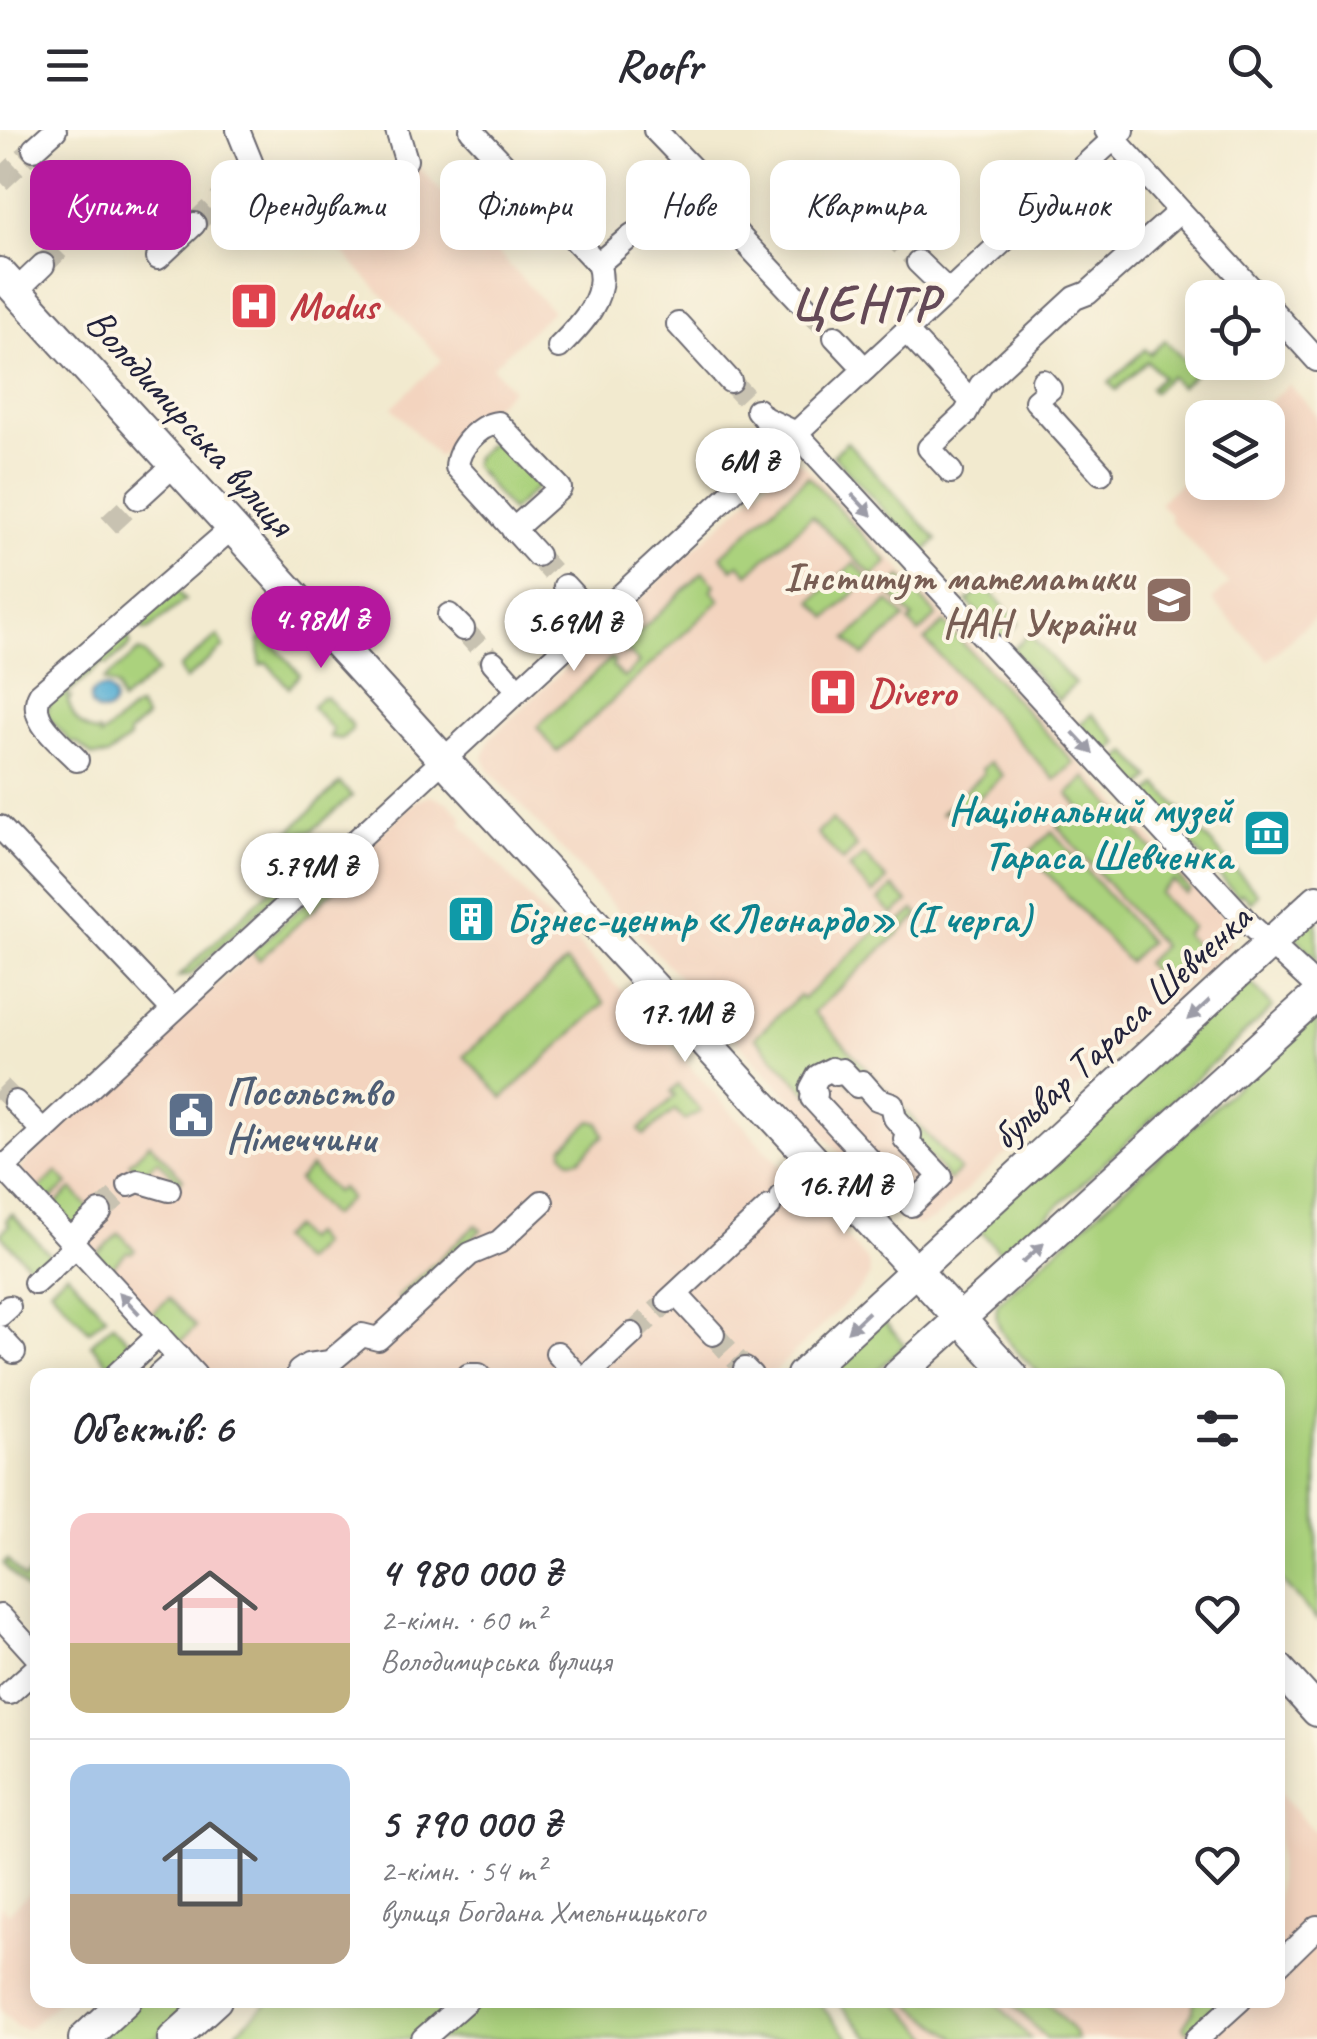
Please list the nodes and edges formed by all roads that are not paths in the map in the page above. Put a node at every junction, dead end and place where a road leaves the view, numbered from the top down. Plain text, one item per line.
1 (55, 130) edge
2 (238, 130) edge
3 (397, 130) edge
4 (471, 130) edge
5 (655, 130) edge
6 (1114, 133) edge
7 (34, 149) tunnel mouth
8 (251, 160) edge
9 (406, 160) dead end
10 (684, 160) edge
11 (1180, 210) junction
12 (194, 224) tunnel mouth
13 (626, 240) edge
14 (750, 247) edge
15 (158, 258) dead end
16 (918, 262) tunnel mouth
17 (598, 264) junction
18 (42, 265) tunnel mouth
19 (1244, 280) edge
20 (8, 282) edge
21 (948, 292) junction
22 (808, 308) tunnel mouth
23 (678, 324) dead end
24 (1285, 325) edge
25 (906, 331) junction
26 (836, 338) tunnel mouth
27 (559, 347) dead end
28 (1317, 360) edge
29 (1030, 367) junction
30 (866, 369) junction
31 (730, 381) tunnel mouth
32 (972, 402) junction
33 (757, 410) tunnel mouth
34 (796, 434) junction
35 (174, 465) junction
36 (951, 472) dead end
37 (1101, 474) dead end
38 (138, 498) tunnel mouth
39 (232, 528) junction
40 (513, 530) junction
41 (537, 554) tunnel mouth
42 (565, 586) tunnel mouth
43 (594, 620) junction
44 (493, 662) tunnel mouth
45 (518, 690) junction
46 (443, 759) junction
47 (76, 760) dead end
48 (0, 826) edge
49 (1317, 900) edge
50 (1270, 944) junction
51 (1317, 987) edge
52 (1317, 995) edge
53 (173, 1010) junction
54 (812, 1098) joint
55 (15, 1102) tunnel mouth
56 (43, 1131) junction
57 (817, 1164) junction
58 (1, 1168) edge
59 (129, 1185) dead end
60 (169, 1190) dead end
61 (542, 1202) dead end
62 (100, 1212) tunnel mouth
63 (73, 1243) junction
64 (915, 1270) junction
65 (35, 1283) dead end
66 (960, 1318) junction
67 (632, 1334) tunnel mouth
68 (713, 1334) tunnel mouth
69 (159, 1336) junction
70 (557, 1353) dead end
71 (179, 1357) junction
72 (124, 1368) edge
73 (167, 1368) edge
74 (189, 1368) edge
75 (304, 1368) edge
76 (571, 1368) edge
77 (596, 1368) edge
78 (810, 1368) edge
79 (906, 1368) edge
80 (1006, 1368) edge
81 (0, 1616) edge
82 (30, 1642) edge
83 (30, 1674) edge
84 (1285, 1676) edge
85 (9, 1693) dead end
86 (1317, 1711) edge
87 (1317, 1927) edge
88 (1285, 1958) edge
89 (117, 2008) edge
90 (207, 2008) edge
91 (458, 2008) edge
92 (1232, 2008) edge
93 (1200, 2038) edge
94 (84, 2039) edge
95 (173, 2039) edge
96 (423, 2039) edge

1 - 7 street
2 - 8 street
3 - 9 street
4 - 17 street
5 - 10 street
6 - 11 street
6 - 21 street
11 - 19 street
11 - 29 street
12 - 15 street
13 - 17 street
14 - 22 street
16 - 21 street
17 - 27 street
18 - 20 street
20 - 35 main road, Володимирська вулиця
21 - 25 street
23 - 31 street
24 - 28 street
25 - 30 street
25 - 32 street
26 - 30 street
29 - 32 street
29 - 37 street
30 - 34 street
32 - 36 street
33 - 34 street
34 - 43 street
34 -> 50 street
35 - 38 street
35 - 39 main road, Володимирська вулиця
39 - 46 main road, Володимирська вулиця
39 - 47 street
40 - 40 street
40 - 41 street
42 - 43 street
43 - 45 street
44 - 45 street
45 - 46 street
46 - 53 street
46 - 57 main road, Володимирська вулиця
48 - 53 street
49 - 50 main road, бульвар Тараса Шевченка
50 - 51 street
50 -> 64 main road, бульвар Тараса Шевченка
66 -> 52 main road
53 - 56 street
54 - 54 street
55 - 56 street
56 - 58 street
57 - 64 main road, Володимирська вулиця
57 - 68 street
58 - 63 street
59 - 60 street
61 - 75 street
62 - 63 street
63 - 65 street
69 -> 63 street
64 - 66 main road, Володимирська вулиця
64 -> 78 main road, бульвар Тараса Шевченка
66 - 79 main road
66 - 80 main road, Володимирська вулиця
67 - 77 street
69 - 71 street
69 - 72 street
70 - 76 street
71 - 73 street
71 - 74 street
81 - 82 street
83 - 85 street
84 - 86 main road
87 - 88 street
89 - 94 main road
90 - 95 main road
91 - 96 street
92 - 93 street

